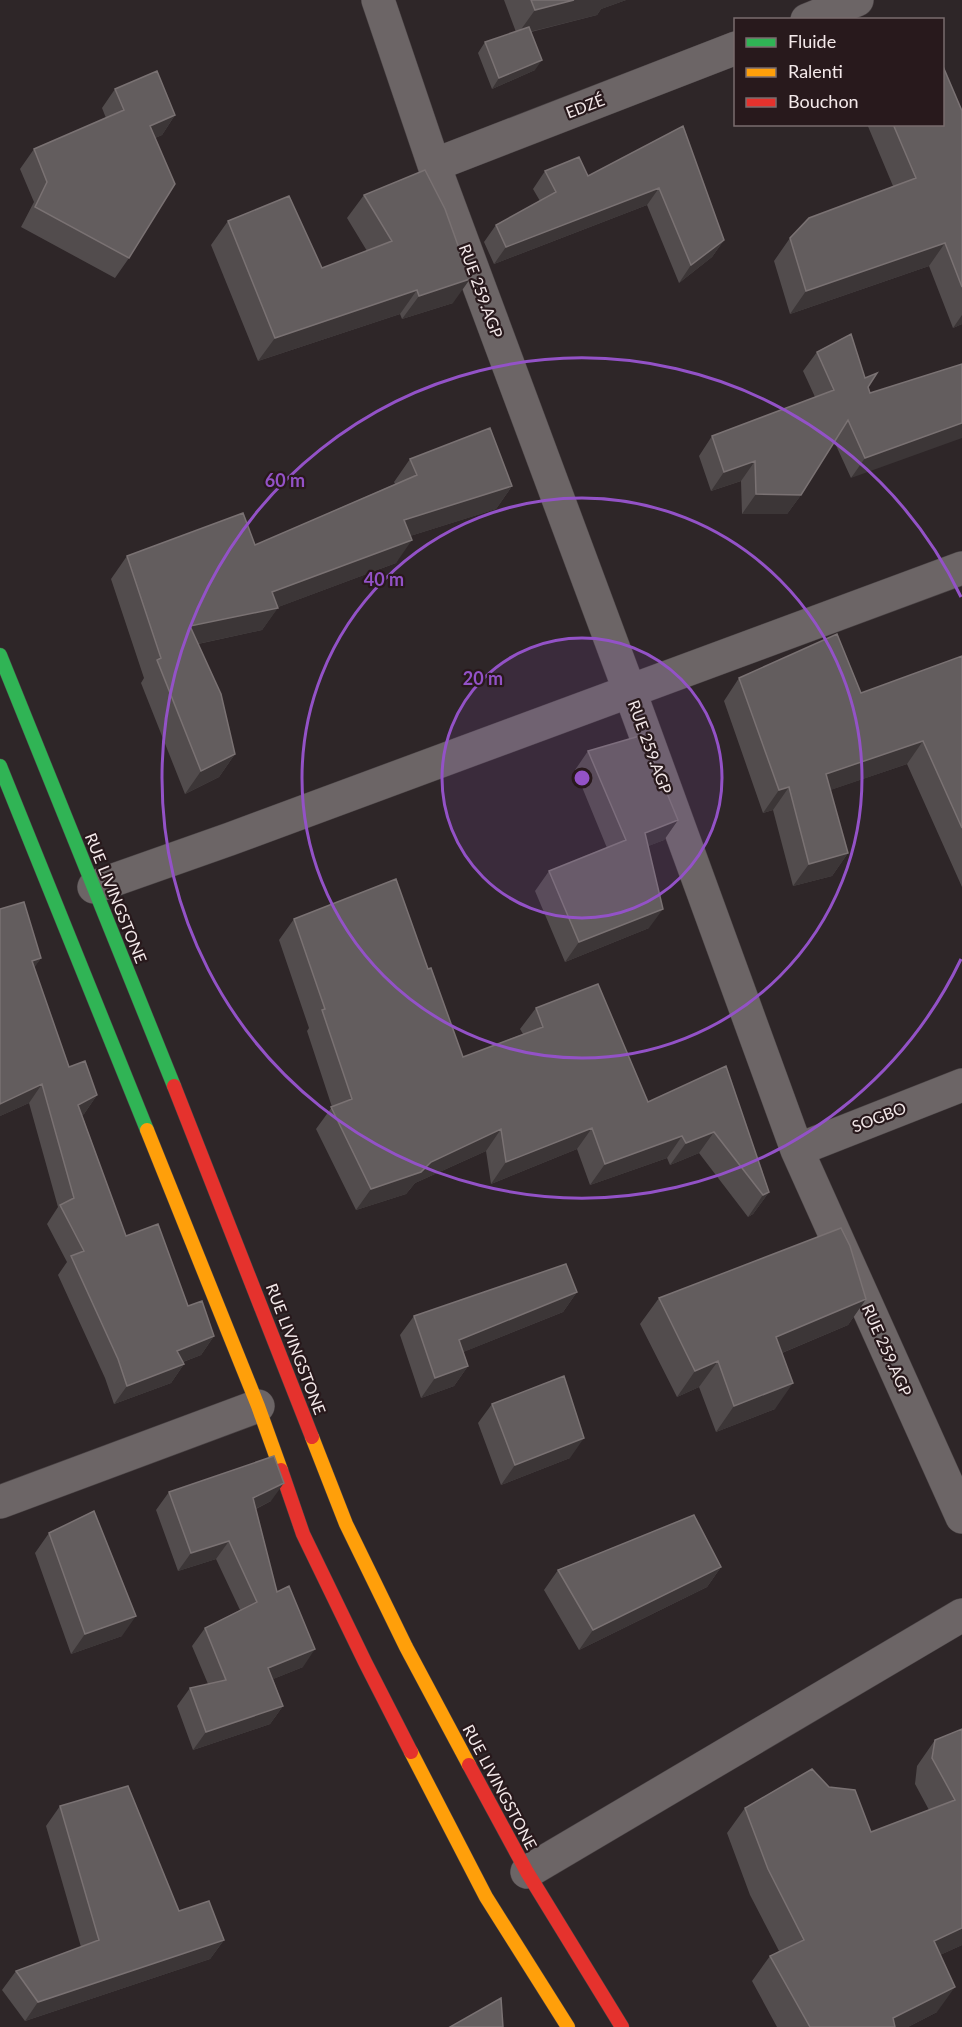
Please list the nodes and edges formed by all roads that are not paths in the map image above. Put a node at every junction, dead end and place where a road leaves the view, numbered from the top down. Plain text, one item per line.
1 (378, 0) edge
2 (857, 0) edge
3 (812, 18) edge
4 (734, 48) edge
5 (434, 165) junction
6 (962, 568) edge
7 (0, 655) edge
8 (630, 692) junction
9 (0, 766) edge
10 (74, 895) junction
11 (962, 1085) edge
12 (796, 1150) junction
13 (277, 1399) junction
14 (0, 1502) edge
15 (962, 1517) edge
16 (962, 1615) edge
17 (527, 1872) junction
18 (568, 2027) edge
19 (622, 2027) edge

1 - 5 street, RUE 259.AGP
2 - 3 street
4 - 5 street, EDZÉ
5 - 8 street, RUE 259.AGP
6 - 8 street
7 - 10 street, RUE LIVINGSTONE
8 - 10 street
8 - 12 street, RUE 259.AGP
9 - 10 street, RUE LIVINGSTONE
10 - 13 street, RUE LIVINGSTONE
10 - 13 street, RUE LIVINGSTONE
11 - 12 street, SOGBO
12 - 15 street, RUE 259.AGP
13 - 14 street
13 - 17 street, RUE LIVINGSTONE
13 - 18 street, RUE LIVINGSTONE
16 - 17 street
17 - 19 street, RUE LIVINGSTONE

